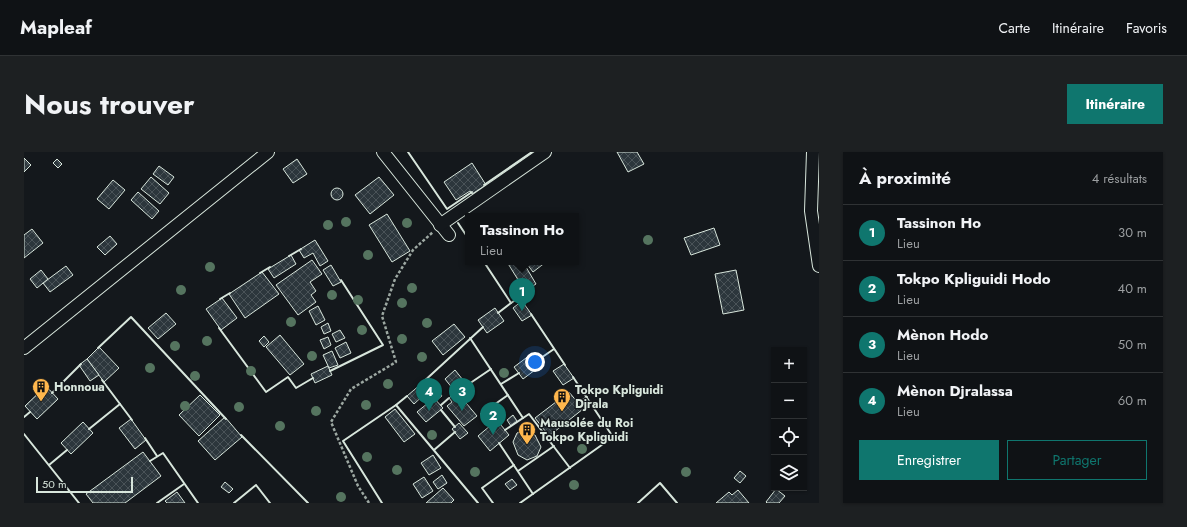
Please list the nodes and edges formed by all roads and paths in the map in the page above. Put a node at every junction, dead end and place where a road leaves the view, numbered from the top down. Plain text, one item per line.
1 (268, 152) edge
2 (383, 152) edge
3 (546, 152) edge
4 (813, 152) edge
5 (440, 225) junction
6 (448, 235) dead end
7 (819, 266) edge
8 (24, 348) edge
9 (370, 503) edge

1 - 8 street
2 - 5 street
3 - 5 street
4 - 7 street
5 - 6 street
5 - 9 path

